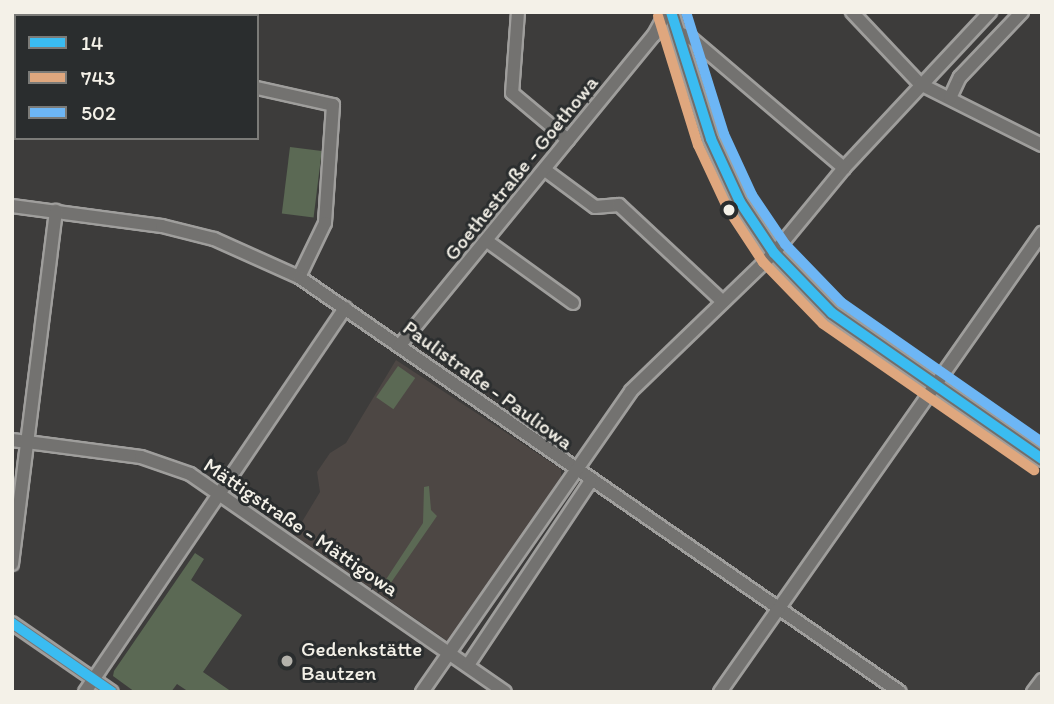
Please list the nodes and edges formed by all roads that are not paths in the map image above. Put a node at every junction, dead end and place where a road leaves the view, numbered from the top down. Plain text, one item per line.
1 (518, 12) edge
2 (669, 12) edge
3 (852, 12) edge
4 (990, 12) edge
5 (1022, 12) edge
6 (677, 32) junction
7 (920, 84) junction
8 (259, 88) edge
9 (950, 98) junction
10 (568, 140) junction
11 (1042, 145) edge
12 (844, 168) junction
13 (545, 170) junction
14 (12, 206) edge
15 (56, 211) junction
16 (1042, 233) edge
17 (487, 242) junction
18 (774, 253) junction
19 (299, 277) junction
20 (723, 302) junction
21 (573, 303) dead end
22 (345, 308) junction
23 (400, 345) junction
24 (934, 387) junction
25 (12, 440) edge
26 (26, 442) junction
27 (1042, 459) edge
28 (575, 472) junction
29 (590, 482) junction
30 (220, 491) junction
31 (12, 564) edge
32 (778, 610) junction
33 (12, 624) edge
34 (450, 653) junction
35 (468, 665) junction
36 (92, 678) junction
37 (1042, 680) edge
38 (85, 692) edge
39 (112, 692) edge
40 (422, 692) edge
41 (505, 692) edge
42 (720, 692) edge
43 (900, 692) edge
44 (1033, 692) edge

1 - 10 street
2 - 6 main road
2 - 10 street, Goethestraße - Goethowa
3 - 7 street
4 - 7 street
5 - 9 street
6 - 12 street
6 - 18 main road
7 - 9 street
7 - 12 street
8 - 19 street
9 - 11 street
10 - 13 street, Goethestraße - Goethowa
12 - 18 street
13 - 17 street, Goethestraße - Goethowa
13 - 20 street
14 - 15 street, Paulistraße - Pauliowa
15 - 19 street, Paulistraße - Pauliowa
15 - 26 street
16 - 24 street
17 - 21 street
17 - 23 street, Goethestraße - Goethowa
18 - 20 street
18 - 24 main road
19 - 22 street, Paulistraße - Pauliowa
20 - 28 street
22 - 23 street, Paulistraße - Pauliowa
22 - 30 street
23 - 28 street, Paulistraße - Pauliowa
24 - 27 main road
24 - 32 street
25 - 26 street, Mättigstraße - Mättigowa
26 - 30 street, Mättigstraße - Mättigowa
26 - 31 street
28 - 29 street, Paulistraße - Pauliowa
28 - 34 street
29 - 32 street, Paulistraße - Pauliowa
29 - 35 street
30 - 34 street, Mättigstraße - Mättigowa
30 - 36 street
32 - 42 street
32 - 43 street, Paulistraße - Pauliowa
33 - 36 street
34 - 35 street, Mättigstraße - Mättigowa
34 - 40 street
35 - 41 street, Mättigstraße - Mättigowa
36 - 38 street
36 - 39 street
37 - 44 street

